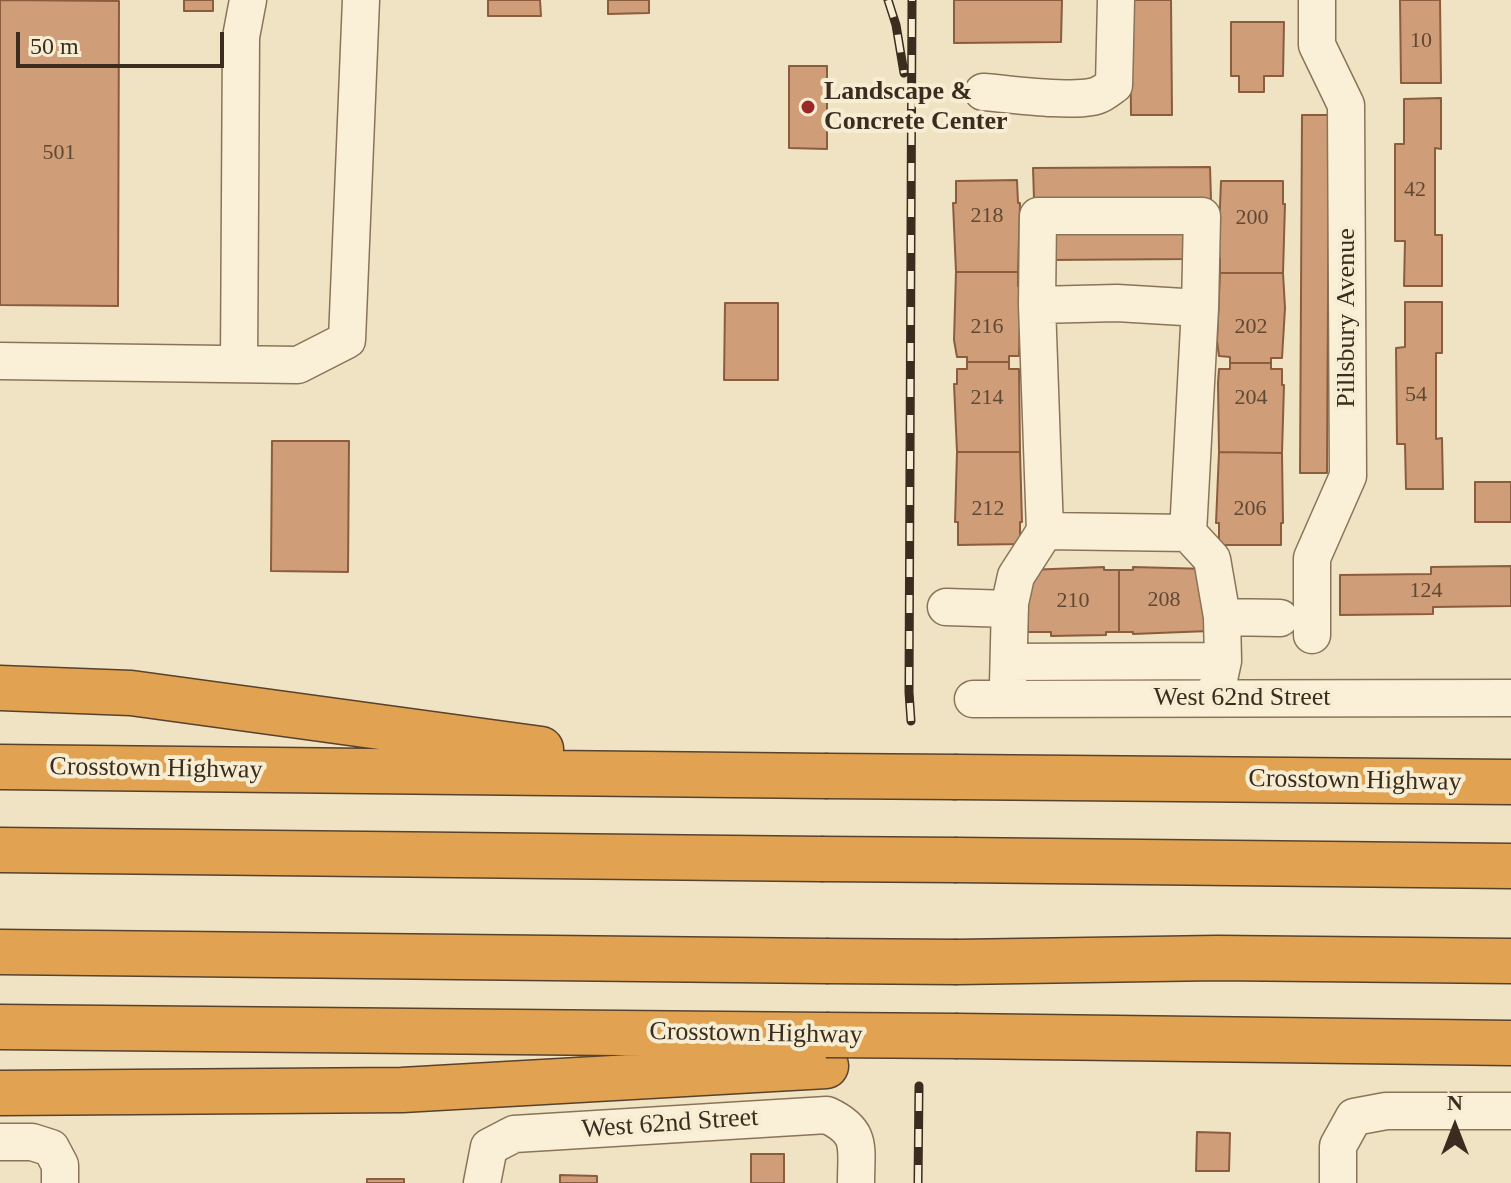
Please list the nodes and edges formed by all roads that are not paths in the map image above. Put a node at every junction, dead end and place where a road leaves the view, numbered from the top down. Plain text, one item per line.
1 (248, 0) edge
2 (361, 0) edge
3 (1116, 0) edge
4 (1317, 0) edge
5 (983, 92) dead end
6 (1037, 305) junction
7 (1200, 308) junction
8 (0, 361) edge
9 (239, 364) junction
10 (1045, 531) junction
11 (1188, 533) junction
12 (946, 607) dead end
13 (1010, 609) junction
14 (1222, 617) junction
15 (1280, 618) dead end
16 (1312, 635) dead end
17 (1223, 661) junction
18 (1009, 662) junction
19 (0, 688) edge
20 (1215, 698) junction
21 (1511, 698) edge
22 (0, 767) edge
23 (722, 774) junction
24 (1511, 782) edge
25 (0, 850) edge
26 (1511, 866) edge
27 (0, 952) edge
28 (1511, 961) edge
29 (0, 1027) edge
30 (1511, 1043) edge
31 (826, 1050) junction
32 (0, 1093) edge
33 (1511, 1111) edge
34 (0, 1142) edge
35 (60, 1183) edge
36 (482, 1183) edge
37 (856, 1183) edge
38 (1338, 1183) edge

1 - 9 street
2 - 9 street
3 - 5 street
4 - 16 street, Pillsbury Avenue
6 - 7 street
6 - 7 street
6 - 10 street
7 - 11 street
8 - 9 street
10 - 11 street
10 - 13 street
11 - 14 street
12 - 13 street
13 - 18 street
14 - 15 street
14 - 17 street
17 - 18 street
17 - 20 street
18 - 20 street, West 62nd Street
19 - 23 highway
20 - 21 street, West 62nd Street
22 - 23 highway, Crosstown Highway
23 - 24 highway, Crosstown Highway, bridge
25 - 26 highway, bridge
27 - 28 highway, bridge
29 - 31 highway, Crosstown Highway
30 - 31 highway, Crosstown Highway, bridge
31 - 32 highway
33 - 38 street
34 - 35 street
36 - 37 street, West 62nd Street

